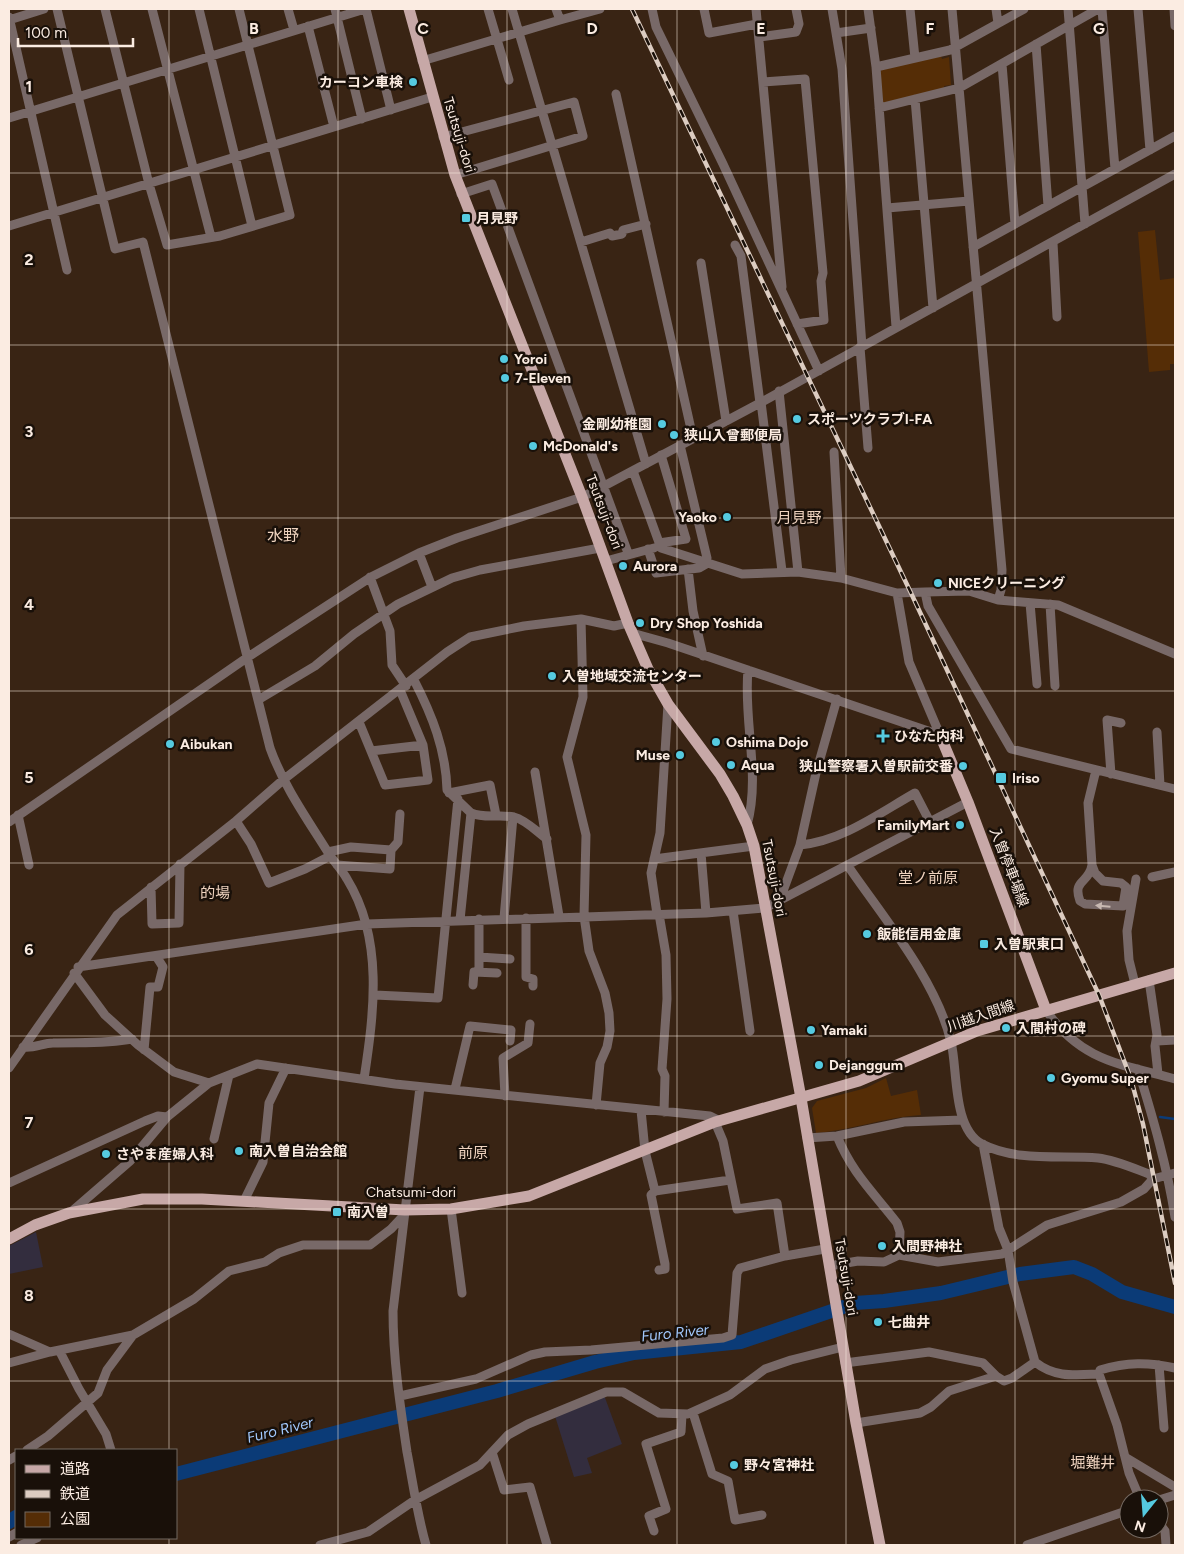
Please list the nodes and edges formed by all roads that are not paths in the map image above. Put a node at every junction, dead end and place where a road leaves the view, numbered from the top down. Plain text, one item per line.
1 (44, 9) edge
2 (57, 9) edge
3 (104, 9) edge
4 (152, 9) edge
5 (198, 9) edge
6 (239, 9) edge
7 (288, 9) edge
8 (365, 9) edge
9 (409, 9) edge
10 (488, 9) edge
11 (512, 9) edge
12 (556, 9) edge
13 (600, 9) edge
14 (652, 9) edge
15 (704, 9) edge
16 (756, 9) edge
17 (796, 9) edge
18 (832, 9) edge
19 (868, 9) edge
20 (910, 9) edge
21 (952, 9) edge
22 (996, 9) edge
23 (1024, 9) edge
24 (1068, 9) edge
25 (1098, 9) edge
26 (1102, 9) edge
27 (1138, 9) edge
28 (1174, 9) edge
29 (336, 13) edge
30 (9, 18) edge
31 (560, 20) junction
32 (998, 23) junction
33 (757, 24) junction
34 (1069, 24) junction
35 (308, 26) junction
36 (1175, 26) edge
37 (871, 28) junction
38 (294, 30) junction
39 (519, 32) junction
40 (836, 33) junction
41 (759, 37) junction
42 (498, 39) junction
43 (248, 44) junction
44 (1036, 44) junction
45 (956, 48) junction
46 (210, 55) junction
47 (915, 58) junction
48 (422, 61) junction
49 (1002, 64) junction
50 (876, 67) junction
51 (167, 69) junction
52 (509, 80) dead end
53 (763, 82) junction
54 (124, 83) junction
55 (959, 88) junction
56 (616, 94) dead end
57 (79, 96) junction
58 (432, 97) junction
59 (915, 100) junction
60 (879, 108) junction
61 (391, 110) junction
62 (30, 111) junction
63 (542, 111) junction
64 (9, 118) edge
65 (362, 118) junction
66 (334, 127) junction
67 (1175, 136) edge
68 (443, 137) junction
69 (273, 146) junction
70 (552, 146) junction
71 (1150, 150) junction
72 (236, 157) junction
73 (1115, 169) junction
74 (193, 170) junction
75 (1175, 174) edge
76 (454, 175) junction
77 (149, 184) junction
78 (1082, 188) junction
79 (461, 194) junction
80 (103, 198) junction
81 (969, 201) junction
82 (924, 205) junction
83 (1048, 206) junction
84 (887, 208) junction
85 (54, 212) junction
86 (646, 224) junction
87 (1015, 224) junction
88 (1085, 224) junction
89 (9, 226) edge
90 (252, 226) junction
91 (211, 237) junction
92 (581, 242) junction
93 (1053, 242) junction
94 (735, 245) dead end
95 (973, 246) junction
96 (701, 263) dead end
97 (67, 270) dead end
98 (977, 283) junction
99 (782, 291) junction
100 (932, 308) junction
101 (1057, 317) dead end
102 (797, 324) junction
103 (896, 327) junction
104 (861, 347) junction
105 (819, 371) junction
106 (779, 391) junction
107 (761, 402) junction
108 (726, 421) junction
109 (693, 438) junction
110 (680, 445) junction
111 (868, 448) dead end
112 (834, 452) dead end
113 (661, 455) junction
114 (646, 464) junction
115 (633, 471) junction
116 (604, 486) junction
117 (582, 497) junction
118 (660, 546) junction
119 (600, 548) junction
120 (648, 548) junction
121 (419, 553) junction
122 (628, 553) junction
123 (606, 561) junction
124 (706, 564) junction
125 (688, 569) junction
126 (782, 571) junction
127 (798, 572) junction
128 (370, 577) junction
129 (841, 578) junction
130 (432, 587) junction
131 (925, 592) junction
132 (897, 593) junction
133 (998, 600) junction
134 (1030, 603) junction
135 (1050, 604) junction
136 (383, 614) junction
137 (581, 619) junction
138 (630, 628) junction
139 (1175, 654) edge
140 (703, 656) junction
141 (248, 657) junction
142 (748, 670) junction
143 (1037, 684) dead end
144 (407, 685) junction
145 (1055, 686) dead end
146 (836, 699) junction
147 (258, 700) junction
148 (668, 704) junction
149 (359, 722) junction
150 (1120, 723) dead end
151 (1157, 732) dead end
152 (940, 735) junction
153 (423, 745) junction
154 (371, 751) junction
155 (1096, 770) junction
156 (536, 772) dead end
157 (1111, 774) junction
158 (283, 780) junction
159 (1160, 785) junction
160 (1175, 789) edge
161 (448, 792) junction
162 (458, 799) junction
163 (968, 802) junction
164 (471, 813) junction
165 (400, 814) dead end
166 (18, 815) junction
167 (496, 816) junction
168 (513, 817) junction
169 (236, 821) junction
170 (9, 822) edge
171 (930, 822) junction
172 (747, 825) junction
173 (547, 839) junction
174 (800, 845) junction
175 (754, 846) junction
176 (391, 850) junction
177 (701, 853) junction
178 (329, 854) junction
179 (654, 859) junction
180 (29, 864) dead end
181 (180, 864) junction
182 (337, 865) junction
183 (1092, 865) junction
184 (848, 866) junction
185 (1175, 872) edge
186 (1152, 877) dead end
187 (1136, 879) dead end
188 (1083, 881) junction
189 (1103, 881) junction
190 (151, 887) junction
191 (779, 902) junction
192 (764, 908) junction
193 (733, 911) junction
194 (706, 913) junction
195 (658, 914) junction
196 (559, 916) junction
197 (584, 916) junction
198 (504, 918) junction
199 (526, 918) junction
200 (446, 920) junction
201 (460, 920) junction
202 (479, 920) junction
203 (367, 924) junction
204 (156, 956) junction
205 (479, 957) junction
206 (510, 959) dead end
207 (76, 970) junction
208 (479, 972) junction
209 (497, 973) dead end
210 (1175, 973) edge
211 (1149, 980) junction
212 (1135, 984) junction
213 (474, 985) dead end
214 (533, 986) dead end
215 (374, 995) junction
216 (1046, 1010) junction
217 (530, 1024) dead end
218 (750, 1031) dead end
219 (132, 1039) junction
220 (1175, 1040) edge
221 (510, 1041) dead end
222 (952, 1041) junction
223 (1157, 1041) junction
224 (23, 1047) junction
225 (144, 1050) junction
226 (9, 1068) edge
227 (286, 1068) junction
228 (1138, 1069) junction
229 (1158, 1074) junction
230 (229, 1075) junction
231 (1175, 1079) edge
232 (364, 1080) junction
233 (209, 1083) junction
234 (420, 1087) junction
235 (455, 1089) junction
236 (505, 1096) junction
237 (801, 1098) junction
238 (596, 1105) junction
239 (641, 1110) junction
240 (664, 1112) junction
241 (167, 1117) junction
242 (962, 1120) junction
243 (718, 1122) junction
244 (837, 1136) junction
245 (807, 1138) junction
246 (214, 1139) dead end
247 (983, 1144) junction
248 (646, 1151) junction
249 (1172, 1174) edge
250 (1153, 1179) junction
251 (730, 1180) junction
252 (9, 1183) edge
253 (655, 1191) junction
254 (244, 1201) junction
255 (451, 1209) junction
256 (405, 1212) junction
257 (69, 1213) junction
258 (1175, 1217) edge
259 (9, 1239) edge
260 (826, 1248) junction
261 (1008, 1250) junction
262 (899, 1255) junction
263 (785, 1256) junction
264 (829, 1266) junction
265 (659, 1270) dead end
266 (462, 1293) dead end
267 (9, 1334) edge
268 (133, 1335) junction
269 (843, 1347) junction
270 (55, 1351) junction
271 (1035, 1362) junction
272 (9, 1363) edge
273 (845, 1363) junction
274 (1159, 1365) junction
275 (1175, 1368) edge
276 (1099, 1374) junction
277 (996, 1376) junction
278 (400, 1396) junction
279 (88, 1402) junction
280 (693, 1413) junction
281 (682, 1415) junction
282 (856, 1423) junction
283 (1164, 1428) dead end
284 (28, 1449) edge
285 (111, 1449) edge
286 (492, 1452) junction
287 (1124, 1457) junction
288 (1175, 1487) edge
289 (1136, 1489) edge
290 (414, 1500) junction
291 (1119, 1513) edge
292 (762, 1515) dead end
293 (654, 1531) dead end
294 (35, 1539) edge
295 (21, 1545) edge
296 (320, 1545) edge
297 (426, 1545) edge
298 (547, 1545) edge
299 (880, 1545) edge
300 (1027, 1545) edge

1 - 30 street
2 - 57 street
3 - 54 street
4 - 51 street
5 - 46 street
6 - 43 street
7 - 38 street
8 - 29 street
8 - 61 street
9 - 48 main road, Tsutsuji-dori
10 - 42 street
11 - 39 street
12 - 31 street
13 - 31 street
14 - 99 street
15 - 33 street
16 - 33 street
17 - 41 street
18 - 40 street
19 - 37 street
20 - 47 street
21 - 45 street
22 - 32 street
23 - 32 street
24 - 34 street
25 - 34 street
26 - 73 street
27 - 71 street
28 - 36 street
29 - 35 street
29 - 65 street
30 - 62 street
31 - 39 street
32 - 45 street
33 - 41 street
34 - 44 street
34 - 78 street
35 - 38 street
35 - 66 street
37 - 40 street
37 - 50 street
38 - 43 street
39 - 42 street
39 - 63 street
40 - 104 street
41 - 53 street
42 - 48 street
42 - 52 street
43 - 46 street
43 - 69 street
44 - 49 street
44 - 83 street
45 - 47 street
45 - 55 street
46 - 51 street
46 - 72 street
47 - 50 street
48 - 58 main road, Tsutsuji-dori
49 - 55 street
49 - 87 street
50 - 60 street
51 - 54 street
51 - 74 street
53 - 99 street
53 - 102 street
54 - 57 street
54 - 77 street
55 - 59 street
55 - 81 street
56 - 86 street
57 - 62 street
57 - 80 street
58 - 61 street
58 - 68 main road, Tsutsuji-dori
59 - 60 street
59 - 82 street
60 - 84 street
61 - 65 street
62 - 64 street
62 - 85 street
63 - 68 street
63 - 70 street
63 - 70 street
65 - 66 street
66 - 69 street
67 - 71 street
68 - 76 main road, Tsutsuji-dori
69 - 72 street
69 - 90 street
70 - 76 street
70 - 92 street
71 - 73 street
72 - 74 street
72 - 90 street
73 - 78 street
74 - 77 street
74 - 91 street
75 - 88 street
76 - 79 main road, Tsutsuji-dori
77 - 80 street
77 - 91 street
78 - 83 street
78 - 88 street
79 - 116 street
79 - 117 main road, Tsutsuji-dori
80 - 85 street
80 - 141 street
81 - 82 street
81 - 95 street
82 - 84 street
82 - 100 street
83 - 87 street
84 - 103 street
85 - 89 street
85 - 97 street
86 - 92 street
86 - 109 street
87 - 95 street
88 - 93 street
90 - 91 street
92 - 114 street
93 - 98 street
93 - 101 street
94 - 107 street
95 - 98 street
96 - 108 street
98 - 100 street
98 - 133 street
99 - 102 street
100 - 103 street
102 - 105 street
103 - 104 street
104 - 105 street
104 - 111 street
105 - 106 street
106 - 107 street
106 - 127 street
107 - 108 street
107 - 126 street
108 - 109 street
109 - 110 street
110 - 113 street
110 - 124 street
112 - 129 street
113 - 114 street
113 - 118 street
114 - 115 street
115 - 116 street
115 - 118 street
116 - 117 street
116 - 122 street
117 - 119 main road, Tsutsuji-dori
117 - 121 street
118 - 120 street
118 - 124 street
119 - 123 main road, Tsutsuji-dori
119 - 130 street
120 - 122 street
120 - 125 street
121 - 128 street
121 - 130 street
122 - 123 street
123 - 138 main road, Tsutsuji-dori
124 - 125 street
124 - 126 street
125 - 140 street
126 - 127 street
127 - 129 street
128 - 136 street
128 - 141 street
129 - 132 street
130 - 136 street
131 - 132 street
131 - 133 street
131 - 155 street
132 - 152 street
133 - 134 street
134 - 135 street
134 - 143 street
135 - 139 street
135 - 145 street
136 - 144 street
136 - 147 street
137 - 138 street
137 - 144 street
137 - 197 street
138 - 140 street
138 - 148 main road, Tsutsuji-dori
140 - 142 street
141 - 147 street
141 - 166 street
142 - 146 street
142 - 172 street
144 - 149 street
144 - 153 street
144 - 161 street
146 - 152 street
146 - 174 street
147 - 158 street
148 - 172 main road, Tsutsuji-dori
148 - 179 street
149 - 154 street
149 - 158 street
150 - 157 street
151 - 159 street
152 - 163 main road, 入曽停車場線
153 - 154 street
153 - 154 street
155 - 157 street
155 - 183 street
156 - 173 street
157 - 159 street
158 - 169 street
158 - 178 street
159 - 160 street
161 - 162 street
161 - 167 street
162 - 164 street
162 - 200 street
163 - 171 street
163 - 216 main road, 入曽停車場線
164 - 167 street
164 - 201 street
165 - 176 street
166 - 170 street
166 - 180 street
167 - 168 street
168 - 173 street
168 - 198 street
169 - 178 street
169 - 181 street
171 - 174 street
171 - 184 street
172 - 175 main road, Tsutsuji-dori
173 - 196 street
174 - 191 street
175 - 177 street
175 - 192 main road, Tsutsuji-dori
176 - 178 street
176 - 182 street
177 - 179 street
177 - 194 street
178 - 182 street
179 - 195 street
181 - 190 street
181 - 190 street
182 - 203 street
183 - 188 street
183 - 189 street
184 - 191 street
184 - 222 street
185 - 186 street
187 - 212 street
188 - 189 street
189 -> 188 street
190 - 207 street
191 - 192 street
192 - 193 street
192 - 237 main road, Tsutsuji-dori
193 - 194 street
193 - 218 street
194 - 195 street
195 - 197 street
195 - 240 street
196 - 197 street
196 - 199 street
197 - 238 street
198 - 199 street
198 - 202 street
199 - 214 street
200 - 201 street
200 - 203 street
200 - 215 street
201 - 202 street
202 - 205 street
203 - 204 street
203 - 215 street
204 - 207 street
204 - 225 street
205 - 206 street
205 - 208 street
207 - 219 street
207 - 224 street
208 - 209 street
208 - 213 street
210 - 211 main road, 川越入間線
211 - 212 main road, 川越入間線
211 - 223 street
212 - 216 main road, 川越入間線
215 - 232 street
216 - 222 main road, 川越入間線
216 - 228 street
217 - 236 street
219 - 224 street
219 - 225 street
220 - 223 street
221 - 235 street
222 - 237 main road, 川越入間線
222 - 242 street
223 - 229 street
224 - 226 street
225 - 233 street
227 - 230 street
227 - 232 street
227 - 254 street
228 - 229 street
228 - 249 street
229 - 231 street
230 - 233 street
230 - 246 street
232 - 234 street
233 - 241 street
234 - 235 street
234 - 256 street
235 - 236 street
236 - 238 street
237 - 243 main road, Chatsumi-dori
237 - 245 main road, Tsutsuji-dori
238 - 239 street
239 - 240 street
239 - 248 street
240 - 243 street
241 - 252 street
241 - 257 street
242 - 244 street
242 - 247 street
243 - 248 main road, Chatsumi-dori
243 - 251 street
244 - 245 street
244 - 262 street
245 - 260 main road, Tsutsuji-dori
247 - 250 street
247 - 261 street
248 - 253 street
248 - 255 main road, Chatsumi-dori
249 - 250 street
249 - 258 street
250 - 261 street
251 - 253 street
251 - 263 street
253 - 265 street
254 - 256 main road, Chatsumi-dori
254 - 257 main road, Chatsumi-dori
255 - 256 main road, Chatsumi-dori
255 - 266 street
256 - 268 street
256 - 278 street
257 - 259 main road, Chatsumi-dori
260 - 263 street
260 - 264 main road, Tsutsuji-dori
261 - 262 street
261 - 271 street
262 - 264 street
263 - 278 street
264 - 269 main road, Tsutsuji-dori
267 - 270 street
268 - 270 street
268 - 279 street
269 - 273 main road, Tsutsuji-dori
269 - 280 street
270 - 272 street
270 - 279 street
271 - 276 street
271 - 277 street
273 - 277 street
273 - 282 main road, Tsutsuji-dori
274 - 275 street
274 - 276 street
274 - 283 street
276 - 287 street
277 - 282 street
278 - 290 street
279 - 284 street
279 - 285 street
280 - 281 street
280 - 292 street
281 - 286 street
281 - 293 street
282 - 299 main road, Tsutsuji-dori
286 - 290 street
286 - 298 street
287 - 288 street
287 - 289 street
290 - 296 street
290 - 297 street
291 - 300 street
294 - 295 street

